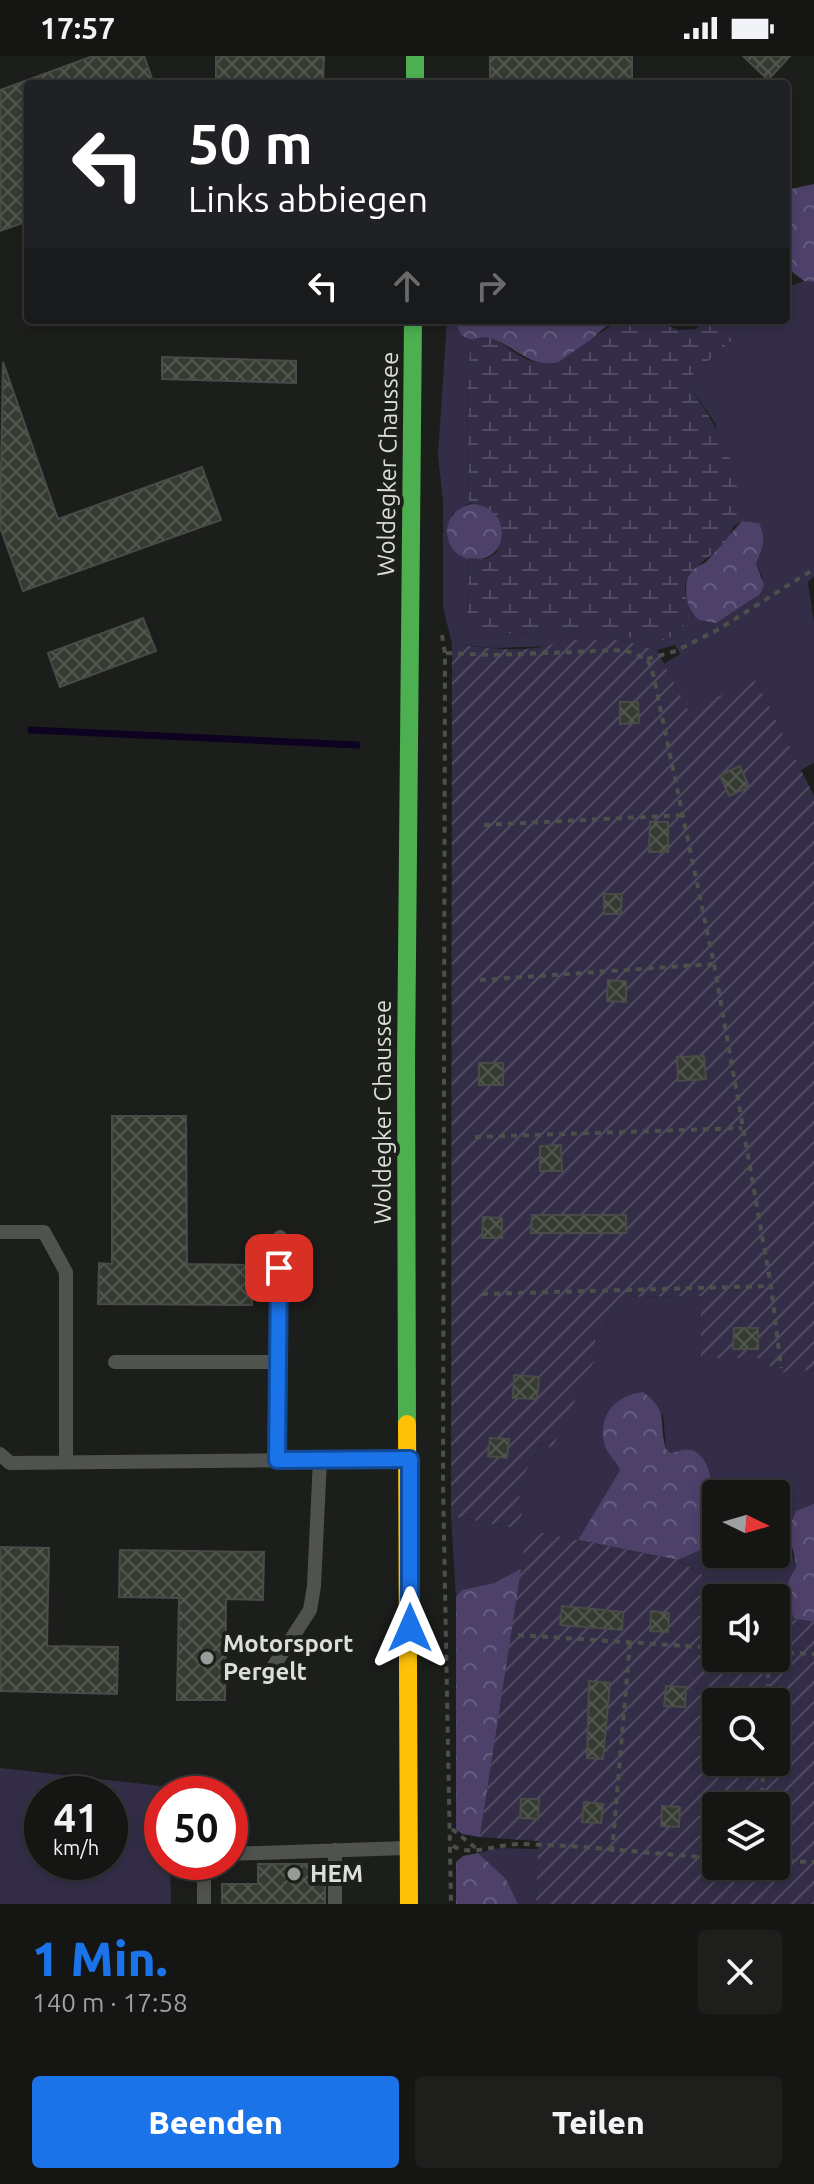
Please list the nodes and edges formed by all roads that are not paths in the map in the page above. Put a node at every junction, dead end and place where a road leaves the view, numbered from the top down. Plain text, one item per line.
1 (415, 56) edge
2 (415, 80) edge
3 (413, 324) edge
4 (0, 1232) edge
5 (280, 1237) dead end
6 (115, 1362) dead end
7 (278, 1362) junction
8 (0, 1454) edge
9 (320, 1459) junction
10 (410, 1459) junction
11 (277, 1460) junction
12 (66, 1462) junction
13 (266, 1678) dead end
14 (409, 1848) junction
15 (335, 1850) junction
16 (248, 1853) edge
17 (204, 1880) edge
18 (204, 1904) edge
19 (335, 1904) edge
20 (409, 1904) edge

1 - 2 main road
3 - 10 main road, Woldegker Chaussee
4 - 12 lane
5 - 7 lane
6 - 7 lane
7 - 11 lane
8 - 12 lane
9 - 10 lane
9 - 11 lane
9 - 13 lane
10 - 14 main road, Woldegker Chaussee
11 - 12 lane
14 - 15 lane
14 - 20 main road, Woldegker Chaussee
15 - 16 lane
15 - 19 lane
17 - 18 lane

